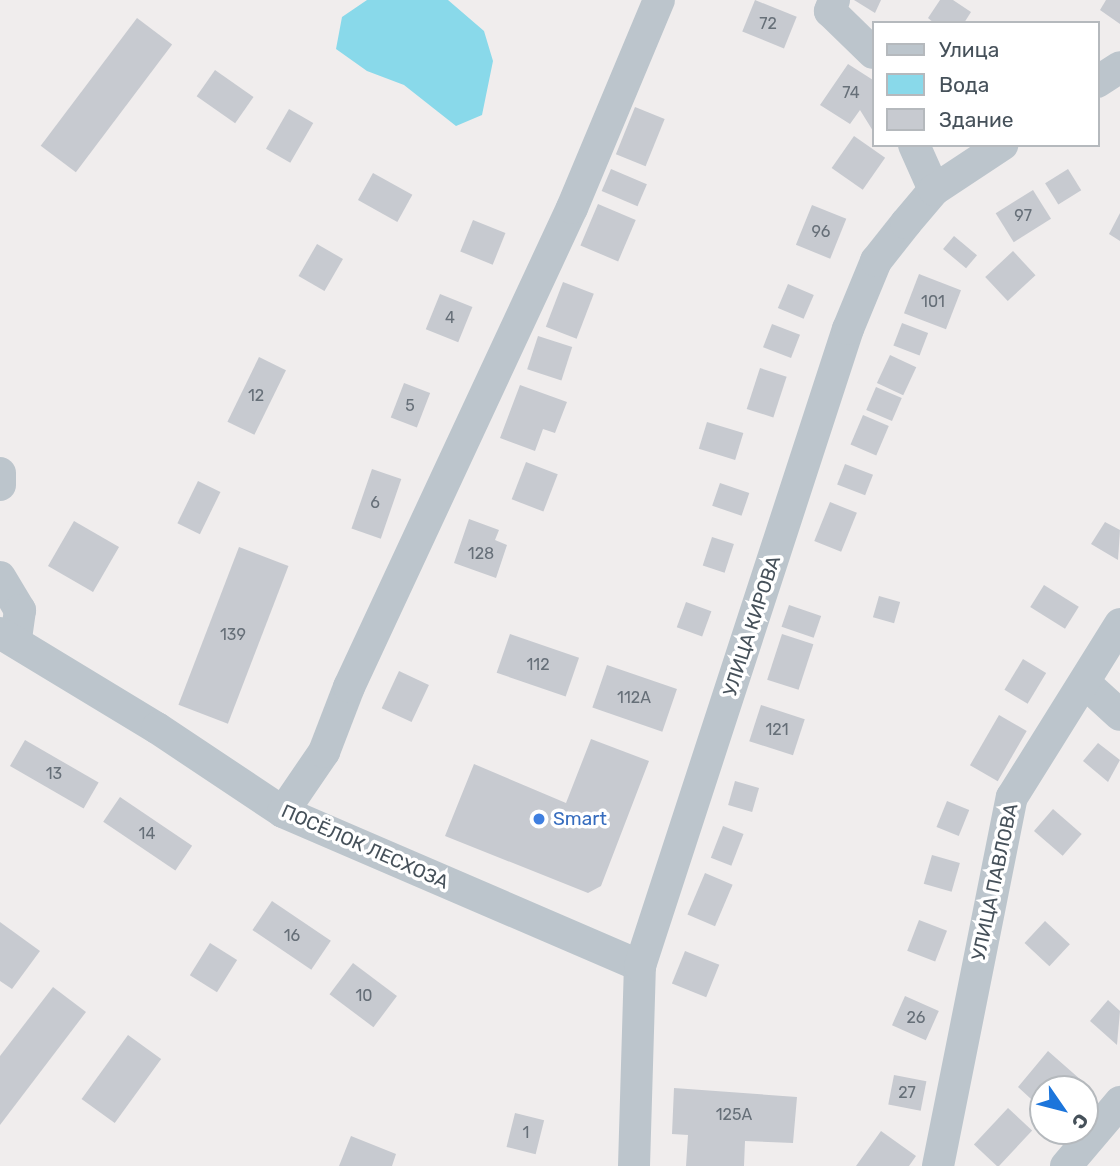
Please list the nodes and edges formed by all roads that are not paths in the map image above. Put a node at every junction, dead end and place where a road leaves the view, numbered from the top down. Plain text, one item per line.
1 (659, 0) edge
2 (834, 0) edge
3 (872, 52) edge
4 (1120, 67) edge
5 (1099, 81) edge
6 (915, 147) edge
7 (999, 147) edge
8 (934, 190) junction
9 (0, 472) edge
10 (0, 485) edge
11 (0, 577) edge
12 (1120, 624) edge
13 (8, 636) edge
14 (1085, 683) junction
15 (1120, 715) edge
16 (283, 812) junction
17 (640, 965) junction
18 (1120, 1102) edge
19 (634, 1166) edge
20 (937, 1166) edge
21 (1066, 1166) edge

1 - 16 street
2 - 3 street
4 - 5 street
6 - 8 street
7 - 8 street, УЛИЦА КИРОВА
8 - 17 street, УЛИЦА КИРОВА
9 - 10 street
11 - 13 street
12 - 14 street, УЛИЦА ПАВЛОВА
13 - 16 street, ПОСЁЛОК ЛЕСХОЗА
14 - 15 street
14 - 20 street, УЛИЦА ПАВЛОВА
16 - 17 street, ПОСЁЛОК ЛЕСХОЗА
17 - 19 street, УЛИЦА КИРОВА
18 - 21 street

